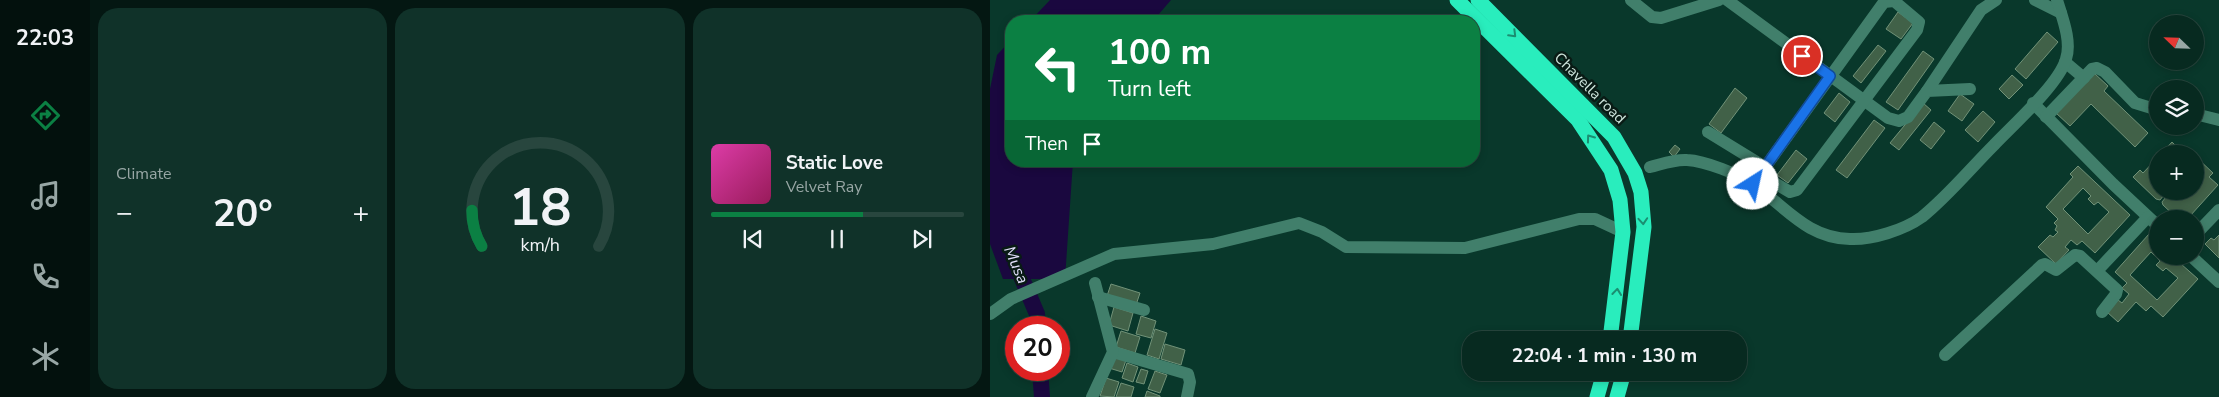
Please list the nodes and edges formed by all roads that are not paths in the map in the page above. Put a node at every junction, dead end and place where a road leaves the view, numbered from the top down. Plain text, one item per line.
1 (1457, 0) edge
2 (1478, 0) edge
3 (1631, 0) edge
4 (1719, 0) edge
5 (1727, 0) edge
6 (1996, 0) edge
7 (2035, 0) edge
8 (2057, 0) edge
9 (2061, 13) junction
10 (1472, 15) edge
11 (1480, 23) edge
12 (2065, 62) junction
13 (1830, 76) junction
14 (2084, 78) junction
15 (1970, 90) dead end
16 (1927, 91) junction
17 (1863, 100) junction
18 (2033, 103) junction
19 (2149, 107) edge
20 (2046, 116) junction
21 (2204, 116) edge
22 (2219, 120) edge
23 (1708, 132) dead end
24 (1650, 167) dead end
25 (1765, 167) junction
26 (1774, 182) dead end
27 (1753, 184) junction
28 (2219, 210) edge
29 (2148, 217) joint
30 (2204, 226) edge
31 (1623, 232) junction
32 (2201, 265) edge
33 (2097, 271) junction
34 (2219, 282) edge
35 (1095, 283) dead end
36 (1098, 297) junction
37 (1144, 310) dead end
38 (2102, 312) dead end
39 (990, 314) edge
40 (1611, 331) edge
41 (1631, 331) edge
42 (1113, 352) junction
43 (1945, 355) dead end
44 (1601, 381) edge
45 (1621, 381) edge
46 (1092, 397) edge
47 (1187, 397) edge
48 (1597, 397) edge
49 (1617, 397) edge

10 -> 1 highway
2 -> 41 highway, Chavella road
3 - 4 street
5 - 13 street
6 - 16 street
7 - 9 street
8 - 9 street
9 - 12 street
31 -> 11 highway
12 - 14 street
12 - 18 street
13 - 17 street
13 - 17 street
13 - 25 street
14 - 19 street
14 - 20 street
15 - 16 street
16 - 17 street
17 - 26 street
18 - 20 street
18 - 27 street
20 - 29 street
21 - 22 street
23 - 25 street
24 - 27 street
25 - 27 street
28 - 30 street
29 - 33 street
31 - 39 street
40 -> 31 highway
32 - 34 street
33 - 38 street
33 - 43 street
35 - 36 street
36 - 37 street
36 - 42 street
42 - 46 street
42 - 47 street
44 - 48 highway
45 - 49 highway

